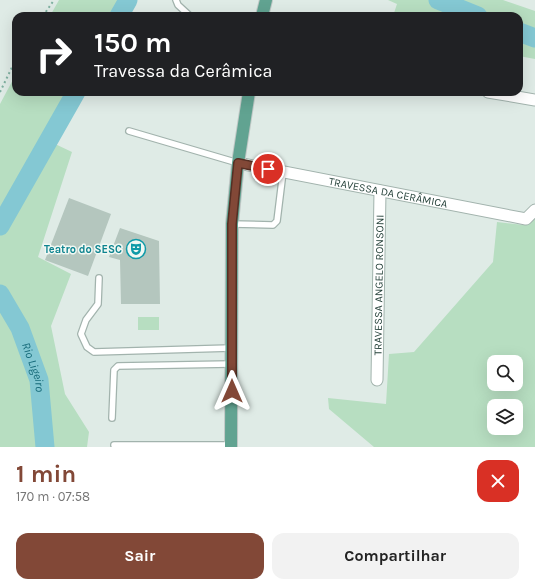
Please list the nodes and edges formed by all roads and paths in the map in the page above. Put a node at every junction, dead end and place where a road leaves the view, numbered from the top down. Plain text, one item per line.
1 (54, 0) edge
2 (176, 0) edge
3 (266, 0) edge
4 (45, 12) edge
5 (186, 12) edge
6 (263, 12) edge
7 (12, 67) edge
8 (0, 92) edge
9 (248, 96) edge
10 (512, 96) edge
11 (535, 100) edge
12 (129, 130) dead end
13 (238, 163) junction
14 (283, 172) junction
15 (380, 191) junction
16 (535, 210) edge
17 (232, 224) junction
18 (99, 278) dead end
19 (231, 348) junction
20 (232, 364) junction
21 (377, 380) dead end
22 (112, 418) dead end
23 (114, 445) dead end
24 (231, 446) edge

1 - 4 path
2 - 5 lane
3 - 6 main road
7 - 8 path
9 - 13 main road
10 - 11 street
12 - 13 lane
13 - 14 street, TRAVESSA DA CERÂMICA
13 - 17 main road
14 - 15 street, TRAVESSA DA CERÂMICA
14 - 17 lane
15 - 16 street, TRAVESSA DA CERÂMICA
15 - 21 street, TRAVESSA ANGELO RONSONI
17 - 19 main road
18 - 19 lane
19 - 20 main road
20 - 22 lane
20 - 24 main road
23 - 24 lane

